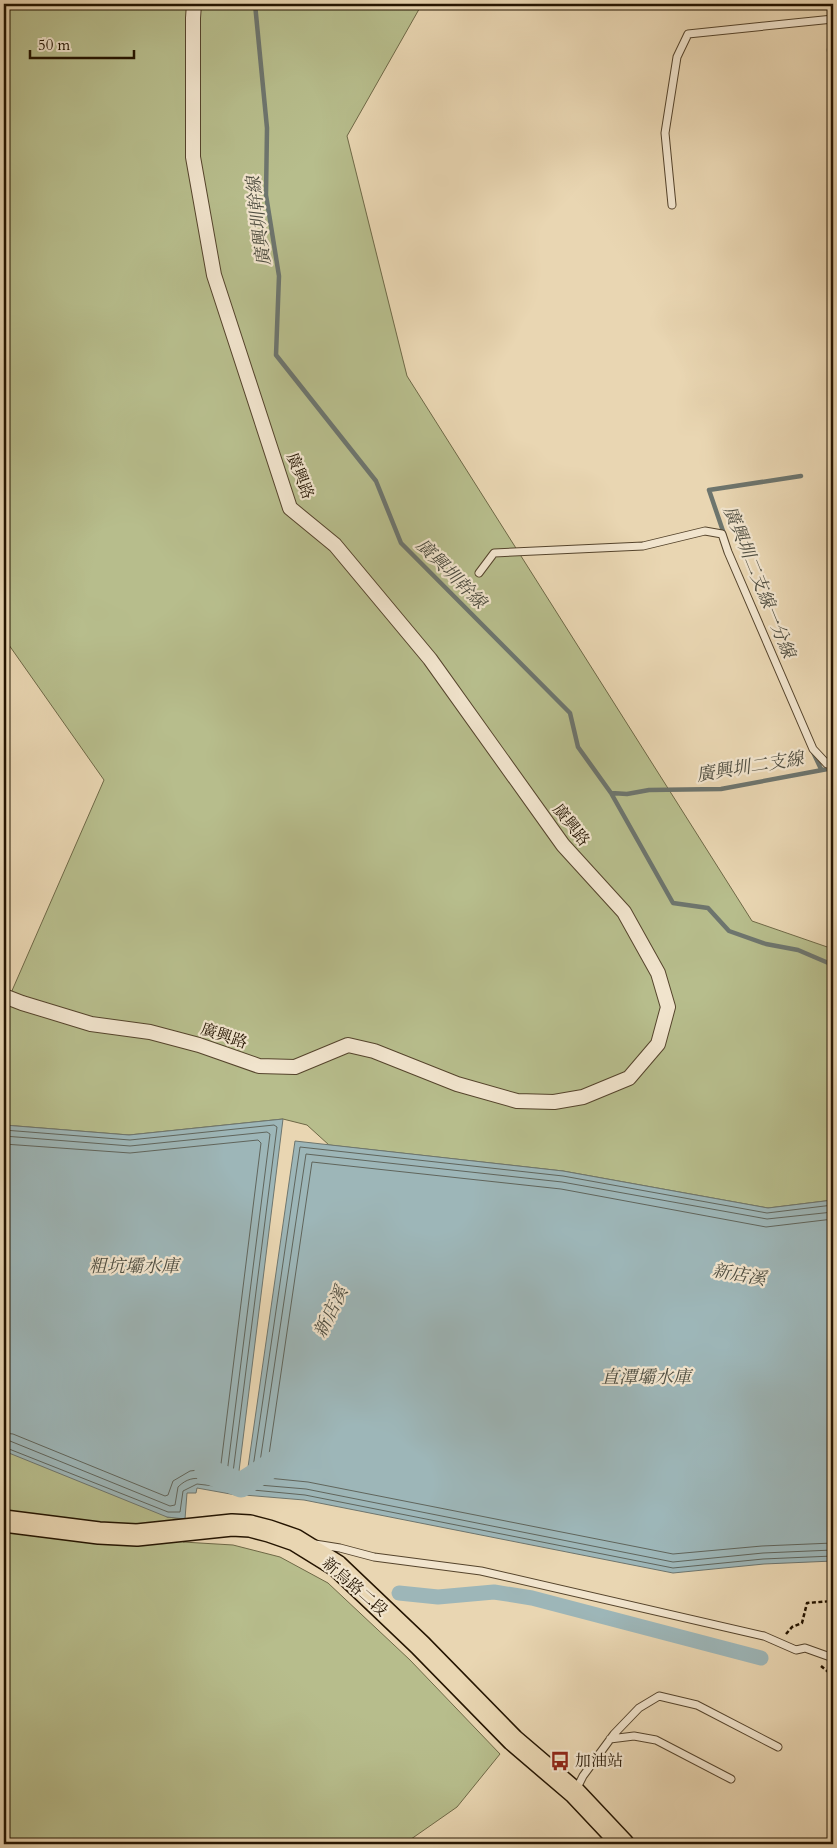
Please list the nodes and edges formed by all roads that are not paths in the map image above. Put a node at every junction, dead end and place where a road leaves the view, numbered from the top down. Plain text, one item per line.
1 (194, 4) edge
2 (833, 18) edge
3 (672, 205) dead end
4 (479, 573) dead end
5 (833, 764) edge
6 (4, 996) edge
7 (4, 1521) edge
8 (295, 1540) junction
9 (833, 1658) edge
10 (610, 1740) junction
11 (778, 1748) dead end
12 (731, 1779) dead end
13 (575, 1793) junction
14 (623, 1844) edge

1 - 6 street, 廣興路
2 - 3 lane
4 - 5 lane
7 - 8 main road, 新烏路二段
8 - 9 lane
8 - 13 main road, 新烏路二段
10 - 11 lane
10 - 12 lane
10 - 13 lane
13 - 14 main road, 新烏路二段

